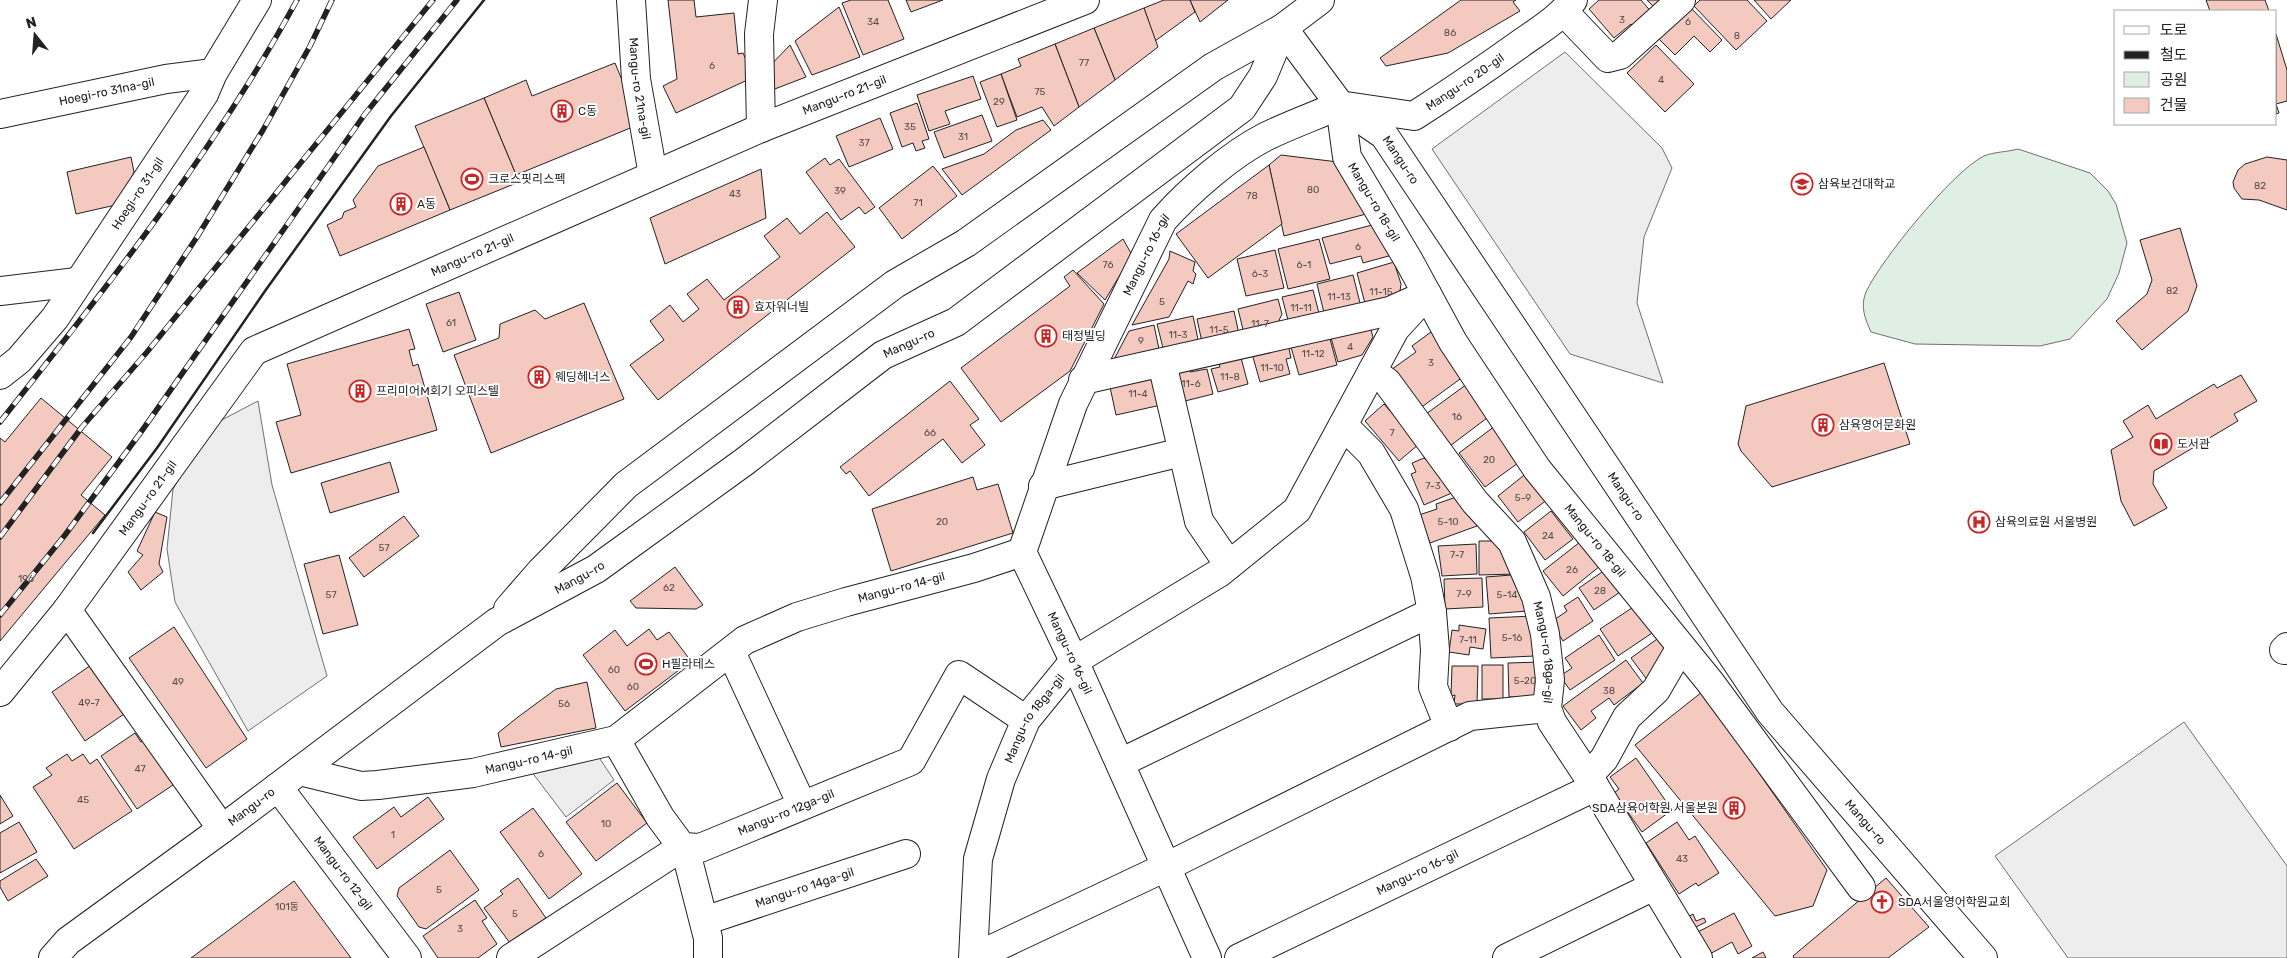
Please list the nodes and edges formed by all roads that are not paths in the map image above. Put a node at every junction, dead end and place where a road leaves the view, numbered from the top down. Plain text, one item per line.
1 (257, 0) edge
2 (631, 0) edge
3 (763, 0) edge
4 (1085, 0) edge
5 (1320, 0) edge
6 (1681, 0) edge
7 (1568, 6) edge
8 (1283, 28) junction
9 (213, 73) junction
10 (1340, 105) junction
11 (0, 114) edge
12 (761, 128) junction
13 (653, 175) junction
14 (77, 282) junction
15 (0, 291) edge
16 (1427, 294) junction
17 (1162, 363) junction
18 (1372, 370) junction
19 (0, 375) edge
20 (1083, 380) junction
21 (1343, 425) junction
22 (1182, 452) junction
23 (1043, 486) junction
24 (1022, 552) junction
25 (1229, 565) junction
26 (67, 610) junction
27 (1432, 612) junction
28 (497, 622) junction
29 (1681, 646) junction
30 (731, 652) junction
31 (1074, 661) junction
32 (0, 692) edge
33 (1547, 708) junction
34 (1026, 720) junction
35 (1449, 727) junction
36 (616, 740) junction
37 (1120, 763) junction
38 (288, 779) junction
39 (1591, 781) junction
40 (802, 806) junction
41 (222, 829) junction
42 (682, 847) junction
43 (906, 854) dead end
44 (1166, 867) junction
45 (1654, 886) junction
46 (1861, 887) dead end
47 (704, 921) junction
48 (539, 949) edge
49 (60, 950) edge
50 (33, 958) edge
51 (407, 958) edge
52 (511, 958) edge
53 (708, 958) edge
54 (973, 958) edge
55 (978, 958) edge
56 (1207, 958) edge
57 (1239, 958) edge
58 (1507, 958) edge
59 (1698, 958) edge
60 (1983, 958) edge

1 - 9 street, Hoegi-ro 31-gil
2 - 13 street, Mangu-ro 21na-gil
3 - 12 street
4 - 12 street, Mangu-ro 21-gil
5 - 8 street, Mangu-ro
6 - 7 street
7 - 10 street, Mangu-ro 20-gil
8 - 10 street, Mangu-ro
8 - 28 street, Mangu-ro
8 - 28 street, Mangu-ro
9 - 11 street, Hoegi-ro 31na-gil
9 - 14 street, Hoegi-ro 31-gil
10 - 16 street, Mangu-ro 18-gil
10 - 20 street, Mangu-ro 16-gil
10 - 60 street, Mangu-ro
12 - 13 street, Mangu-ro 21-gil
13 - 26 street, Mangu-ro 21-gil
14 - 15 street
14 - 19 street, Hoegi-ro 31-gil
16 - 17 street
16 - 18 street, Mangu-ro 18ga-gil
16 - 29 street, Mangu-ro 18-gil
17 - 20 street
17 - 22 street
18 - 21 street, Mangu-ro 18ga-gil
18 - 33 street, Mangu-ro 18ga-gil
20 - 23 street, Mangu-ro 16-gil
21 - 25 street, Mangu-ro 18ga-gil
21 - 27 street
22 - 23 street
22 - 25 street
23 - 24 street, Mangu-ro 16-gil
24 - 30 street, Mangu-ro 14-gil
24 - 31 street, Mangu-ro 16-gil
25 - 31 street, Mangu-ro 18ga-gil
26 - 32 street, Mangu-ro 21-gil
26 - 41 street, Mangu-ro
27 - 35 street
27 - 37 street
28 - 38 street, Mangu-ro
29 - 39 street
29 - 46 street, Mangu-ro 18-gil
30 - 36 street, Mangu-ro 14-gil
30 - 40 street
31 - 34 street, Mangu-ro 18ga-gil
31 - 37 street, Mangu-ro 16-gil
33 - 35 street, Mangu-ro 18ga-gil
33 - 39 street
34 - 40 street, Mangu-ro 12ga-gil
34 - 54 street, Mangu-ro 18ga-gil
35 - 44 street
36 - 38 street, Mangu-ro 14-gil
36 - 42 street
37 - 44 street, Mangu-ro 16-gil
38 - 41 street, Mangu-ro
38 - 51 street, Mangu-ro 12-gil
39 - 45 street
39 - 57 street, Mangu-ro 16-gil
40 - 42 street, Mangu-ro 12ga-gil
41 - 49 street, Mangu-ro
42 - 47 street
42 - 48 street, Mangu-ro 12ga-gil
43 - 47 street, Mangu-ro 14ga-gil
44 - 55 street
44 - 56 street, Mangu-ro 16-gil
45 - 58 street
45 - 59 street
47 - 53 street
48 - 52 street, Mangu-ro 12ga-gil
49 - 50 street, Mangu-ro

